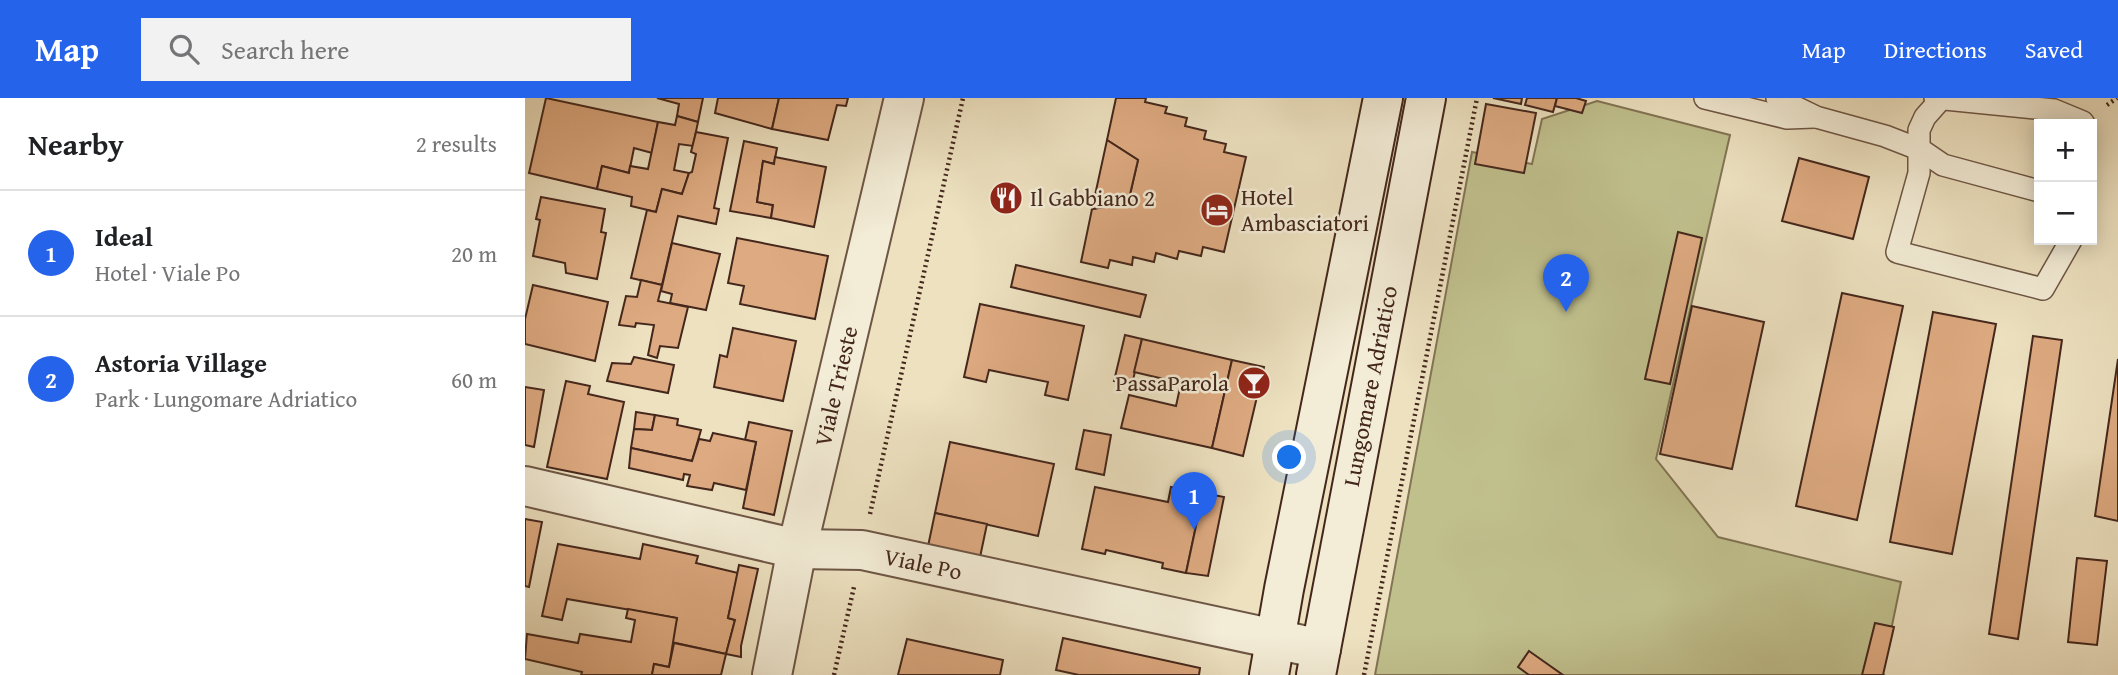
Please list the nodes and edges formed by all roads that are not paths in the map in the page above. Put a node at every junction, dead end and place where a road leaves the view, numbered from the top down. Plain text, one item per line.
1 (904, 98) edge
2 (1383, 98) edge
3 (1426, 98) edge
4 (1705, 98) edge
5 (1777, 98) edge
6 (1935, 98) edge
7 (1941, 99) edge
8 (1817, 117) junction
9 (2076, 119) edge
10 (1921, 150) junction
11 (2034, 190) edge
12 (2068, 245) edge
13 (525, 486) edge
14 (797, 549) junction
15 (1273, 657) edge
16 (1318, 662) edge
17 (772, 675) edge

1 - 14 street, Viale Trieste
2 - 15 street, Lungomare Adriatico
3 - 16 street, Lungomare Adriatico
4 - 8 lane
5 - 8 lane
6 - 7 lane
7 - 9 lane
7 - 10 lane
8 - 10 lane
10 - 11 lane
10 - 12 lane
13 - 14 street, Viale Po
14 - 15 street, Viale Po
14 - 17 street, Viale Trieste
15 - 16 street, Viale Po

